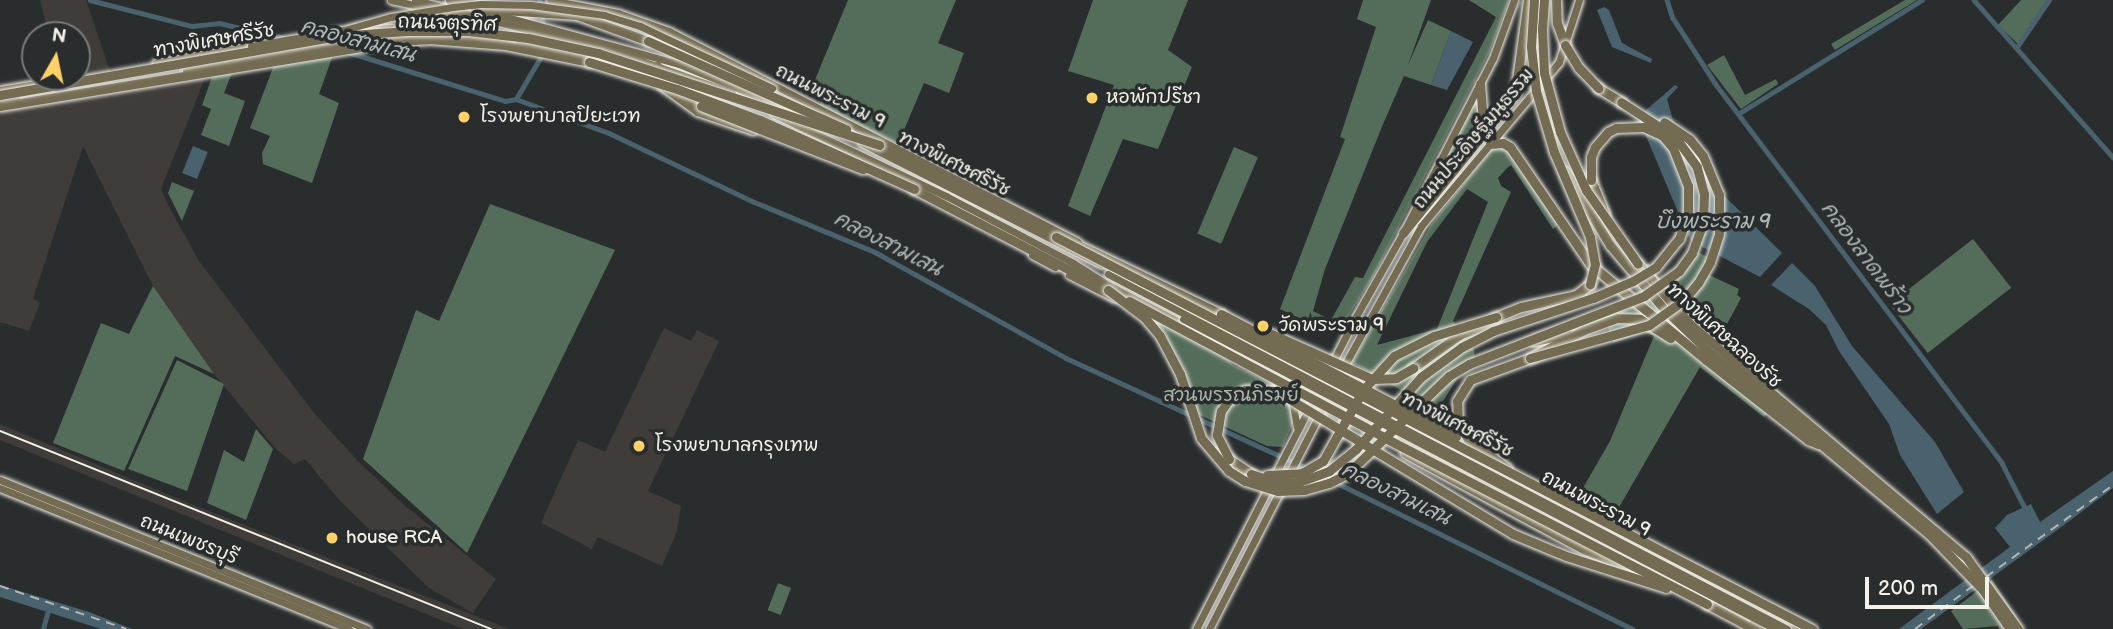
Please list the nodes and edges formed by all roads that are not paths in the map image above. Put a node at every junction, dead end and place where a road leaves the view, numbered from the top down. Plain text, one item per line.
1 (391, 0) edge
2 (415, 0) edge
3 (449, 0) edge
4 (474, 0) edge
5 (550, 0) edge
6 (1514, 0) edge
7 (1528, 0) edge
8 (1534, 0) edge
9 (1544, 0) edge
10 (1556, 0) edge
11 (1579, 0) edge
12 (558, 1) edge
13 (425, 8) junction
14 (503, 10) junction
15 (480, 18) junction
16 (495, 23) junction
17 (432, 27) junction
18 (344, 30) junction
19 (441, 36) junction
20 (460, 36) junction
21 (579, 40) junction
22 (657, 66) junction
23 (736, 67) junction
24 (644, 72) junction
25 (674, 83) junction
26 (723, 83) junction
27 (1480, 84) junction
28 (0, 92) edge
29 (756, 101) junction
30 (1621, 102) junction
31 (0, 103) edge
32 (813, 107) junction
33 (831, 116) junction
34 (1484, 134) junction
35 (863, 143) junction
36 (1490, 144) junction
37 (879, 145) junction
38 (1554, 152) junction
39 (914, 188) junction
40 (1605, 215) junction
41 (1402, 233) junction
42 (1056, 237) junction
43 (1078, 255) junction
44 (1389, 258) junction
45 (1073, 263) junction
46 (1400, 263) junction
47 (1107, 276) junction
48 (1108, 290) junction
49 (1156, 308) junction
50 (1221, 314) junction
51 (1496, 317) junction
52 (1584, 330) junction
53 (1493, 331) junction
54 (1534, 341) junction
55 (1227, 347) junction
56 (1269, 347) junction
57 (1434, 353) junction
58 (1530, 358) junction
59 (1333, 359) junction
60 (1706, 360) junction
61 (1346, 361) junction
62 (1259, 364) junction
63 (1323, 379) junction
64 (1334, 385) junction
65 (1316, 393) junction
66 (1327, 399) junction
67 (1361, 399) junction
68 (1321, 411) junction
69 (1384, 429) junction
70 (1296, 431) junction
71 (1387, 439) junction
72 (1829, 449) junction
73 (1493, 468) junction
74 (1251, 474) junction
75 (1520, 477) junction
76 (0, 480) edge
77 (0, 488) edge
78 (46, 502) junction
79 (1671, 578) junction
80 (1681, 584) junction
81 (1682, 598) dead end
82 (1707, 604) junction
83 (1761, 609) junction
84 (1754, 625) edge
85 (349, 629) edge
86 (367, 629) edge
87 (1196, 629) edge
88 (1209, 629) edge
89 (1765, 629) edge
90 (1775, 629) edge
91 (1787, 629) edge
92 (1799, 629) edge
93 (1811, 629) edge
94 (2010, 629) edge
95 (2018, 629) edge

1 - 13 main road, ถนนพระราม 9
2 - 15 main road, ถนนพระราม 9
3 - 14 highway
3 - 21 main road, ถนนพระราม 9
4 - 14 main road
5 - 12 main road, ถนนพระราม 9
6 - 27 main road, ถนนประดิษฐ์มนูธรรม
7 - 34 highway
8 - 38 highway, ทางพิเศษฉลองรัช, bridge
9 - 40 highway, ทางพิเศษฉลองรัช, bridge
10 - 30 highway, bridge
11 - 36 main road, ถนนประดิษฐ์มนูธรรม
12 - 23 main road, ถนนพระราม 9
13 - 15 main road, ถนนพระราม 9
13 - 17 main road
14 - 37 highway, bridge
15 - 16 main road, ถนนพระราม 9
16 - 20 main road
16 - 21 main road, ถนนพระราม 9
17 - 18 main road, bridge
17 - 19 main road
18 - 28 main road, ถนนจตุรทิศ, bridge
18 - 32 main road, ถนนจตุรทิศ, bridge
19 - 20 main road, ถนนจตุรทิศ
19 - 31 main road, ถนนจตุรทิศ
20 - 24 main road, ถนนจตุรทิศ
21 - 22 main road, ถนนพระราม 9
21 - 26 main road, ถนนพระราม 9
22 - 25 highway
22 - 29 main road, ถนนพระราม 9
23 - 26 main road
23 - 32 main road, ถนนพระราม 9
24 - 25 highway
24 - 49 main road, ถนนพระราม 9
25 - 39 highway, bridge
26 - 29 main road, ถนนพระราม 9
27 - 34 highway
27 - 41 main road, ถนนประดิษฐ์มนูธรรม
28 - 37 highway, ทางพิเศษศรีรัช, bridge
29 - 35 main road, ถนนพระราม 9
29 - 45 main road, ถนนพระราม 9
30 - 54 highway, bridge
30 - 58 highway, bridge
31 - 39 highway, ทางพิเศษศรีรัช, bridge
32 - 33 main road, ถนนพระราม 9
33 - 35 main road
33 - 56 main road, ถนนพระราม 9
34 - 41 highway
35 - 43 main road, ถนนพระราม 9
36 - 46 main road, ถนนประดิษฐ์มนูธรรม
36 - 60 highway, bridge
37 - 42 highway, ทางพิเศษศรีรัช
38 - 51 highway, bridge
38 - 72 highway, ทางพิเศษฉลองรัช, bridge
39 - 48 highway, ทางพิเศษศรีรัช
40 - 53 highway, bridge
40 - 95 highway, ทางพิเศษฉลองรัช, bridge
41 - 44 main road, ถนนประดิษฐ์มนูธรรม
42 - 50 highway, bridge
42 - 75 highway, ทางพิเศษศรีรัช, bridge
43 - 47 main road, ถนนพระราม 9
43 - 56 main road, ถนนพระราม 9
44 - 46 main road
44 - 59 main road, ถนนประดิษฐ์มนูธรรม
45 - 47 main road, ถนนพระราม 9
45 - 49 main road, ถนนพระราม 9
46 - 61 main road, ถนนประดิษฐ์มนูธรรม
47 - 90 main road, ถนนพระราม 9, bridge
47 - 91 main road, ถนนพระราม 9, bridge
48 - 54 highway, bridge
48 - 71 highway, ทางพิเศษศรีรัช, bridge
49 - 55 main road, ถนนพระราม 9
50 - 57 highway, bridge
50 - 73 highway, bridge
51 - 57 highway, bridge
51 - 74 highway, bridge
52 - 54 highway, bridge
52 - 58 highway, bridge
52 - 60 highway
53 - 57 highway
53 - 74 highway, bridge
55 - 62 main road, ถนนพระราม 9
55 - 70 main road
56 - 59 main road
56 - 62 main road
56 - 63 main road, ถนนพระราม 9
58 - 75 highway, bridge
59 - 63 main road, ถนนประดิษฐ์มนูธรรม
60 - 72 highway
61 - 64 main road, ถนนประดิษฐ์มนูธรรม
61 - 67 main road
62 - 65 main road, ถนนพระราม 9
63 - 64 main road, ถนนพระราม 9
63 - 65 main road, ถนนประดิษฐ์มนูธรรม
64 - 66 main road, ถนนประดิษฐ์มนูธรรม
64 - 67 main road, ถนนพระราม 9
65 - 66 main road, ถนนพระราม 9
65 - 70 main road, ถนนประดิษฐ์มนูธรรม
66 - 68 main road, ถนนประดิษฐ์มนูธรรม
66 - 69 main road, ถนนพระราม 9
67 - 73 main road, ถนนพระราม 9
68 - 69 main road
68 - 88 main road, ถนนประดิษฐ์มนูธรรม
69 - 79 main road, ถนนพระราม 9
70 - 87 main road, ถนนประดิษฐ์มนูธรรม
71 - 79 highway, bridge
71 - 82 highway, ทางพิเศษศรีรัช, bridge
72 - 94 highway, ทางพิเศษฉลองรัช
73 - 83 main road, ถนนพระราม 9
74 - 82 highway, bridge
75 - 93 highway, ทางพิเศษศรีรัช, bridge
76 - 78 main road, ถนนเพชรบุรี
77 - 78 main road, ถนนเพชรบุรี
78 - 85 main road, ถนนเพชรบุรี
78 - 86 main road, ถนนเพชรบุรี
79 - 80 main road, ถนนพระราม 9
80 - 81 main road
80 - 84 main road, ถนนพระราม 9
82 - 84 highway, ทางพิเศษศรีรัช
83 - 92 main road, ถนนพระราม 9
83 - 93 main road
84 - 89 main road, ถนนพระราม 9

